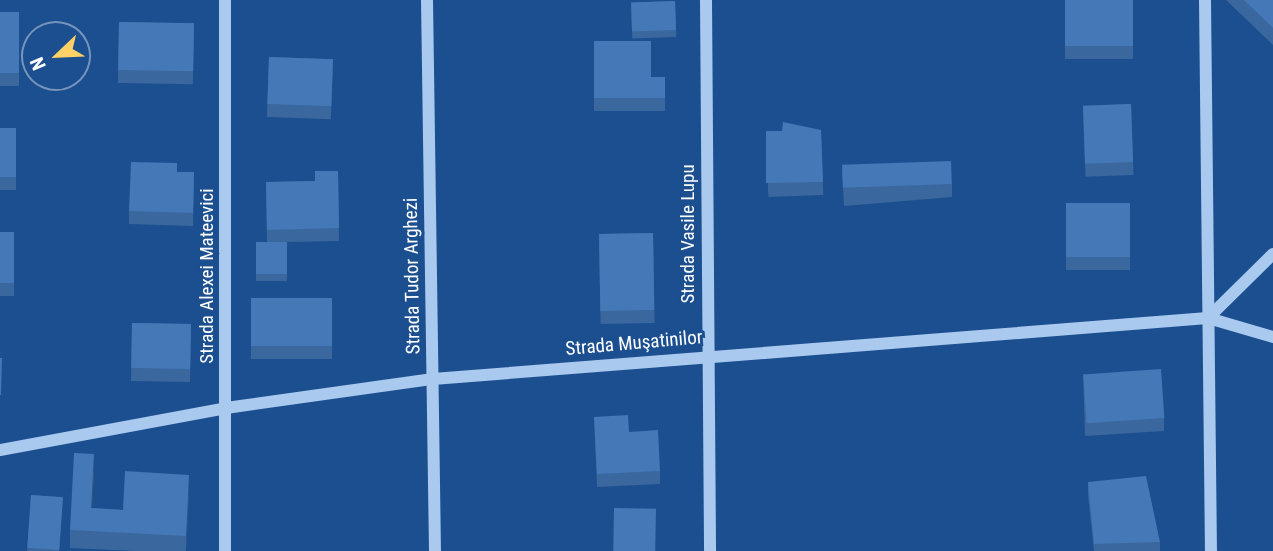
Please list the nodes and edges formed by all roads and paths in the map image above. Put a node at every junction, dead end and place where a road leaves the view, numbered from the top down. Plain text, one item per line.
1 (225, 0) edge
2 (427, 0) edge
3 (706, 0) edge
4 (1205, 0) edge
5 (1273, 254) edge
6 (1208, 318) junction
7 (1273, 337) edge
8 (707, 356) junction
9 (433, 379) junction
10 (226, 408) junction
11 (0, 450) edge
12 (225, 551) edge
13 (435, 551) edge
14 (710, 551) edge
15 (1211, 551) edge

1 - 10 street, Strada Alexei Mateevici
2 - 9 street, Strada Tudor Arghezi
3 - 8 street, Strada Vasile Lupu
4 - 6 street
5 - 6 street
6 - 7 street, Strada Muşatinilor
6 - 8 street, Strada Muşatinilor
6 - 15 street
8 - 9 street, Strada Muşatinilor
8 - 14 street, Strada Vasile Lupu
9 - 10 street, Strada Muşatinilor
9 - 13 street, Strada Tudor Arghezi
10 - 11 street, Strada Muşatinilor
10 - 12 street, Strada Alexei Mateevici

